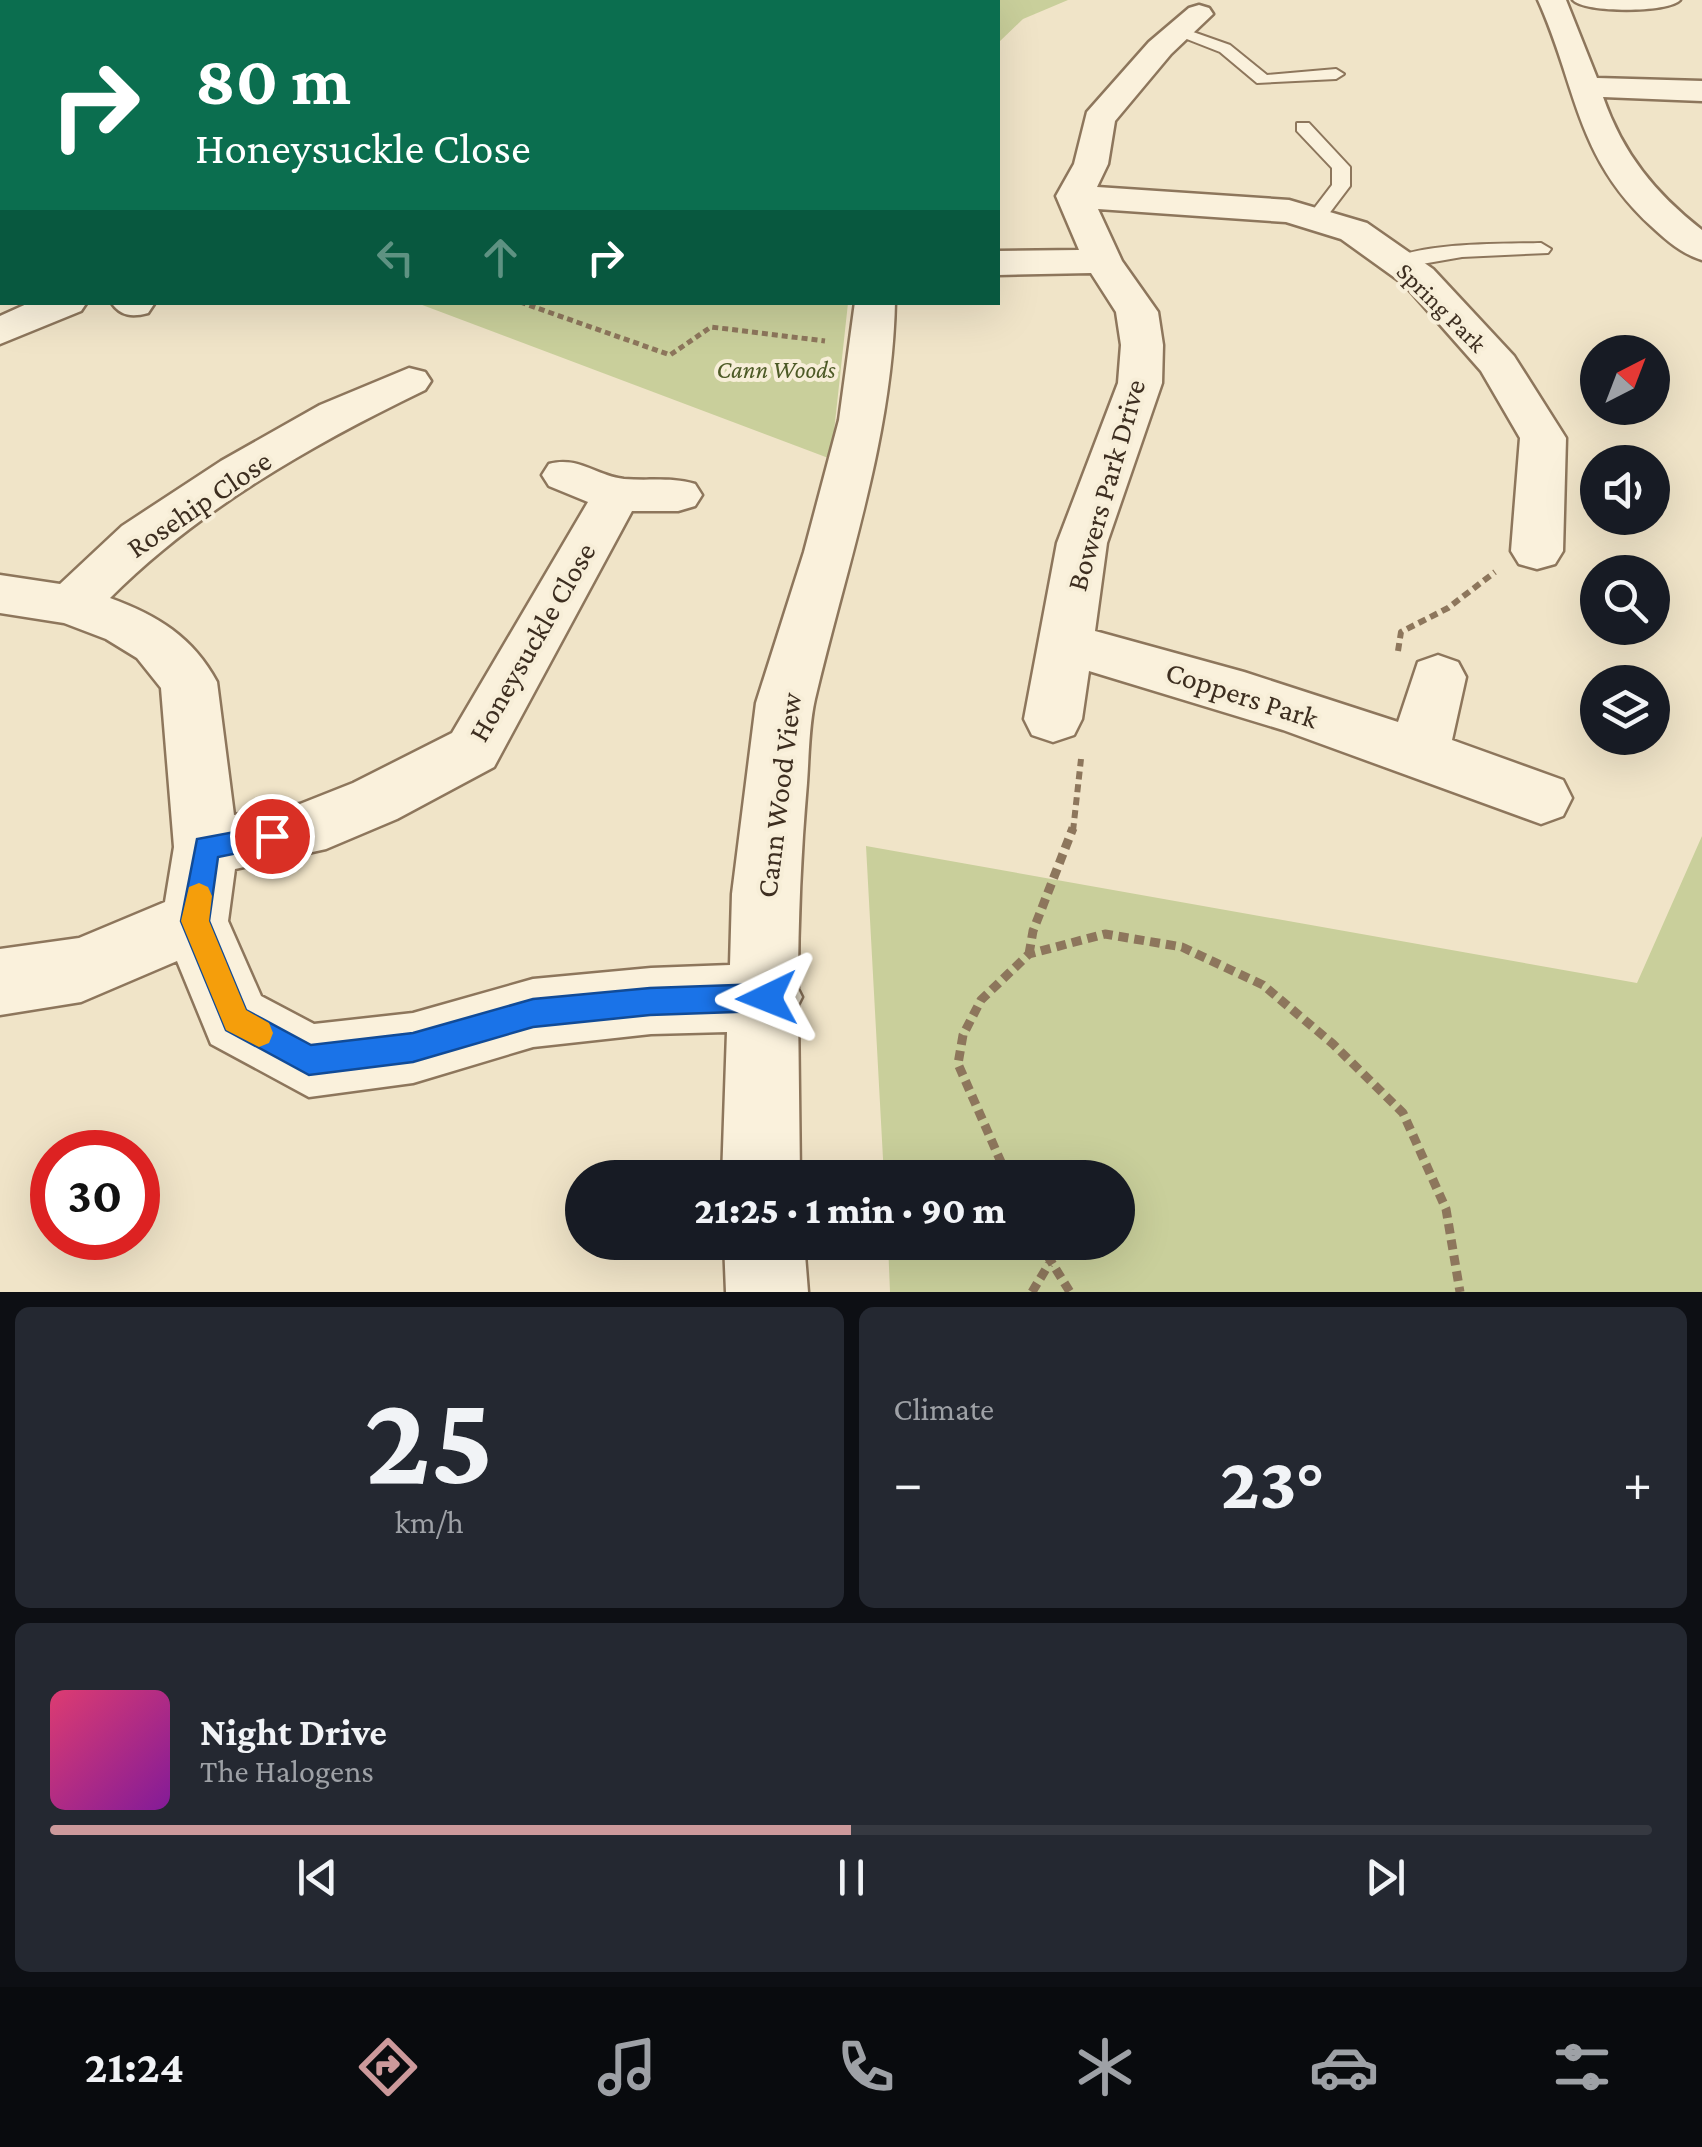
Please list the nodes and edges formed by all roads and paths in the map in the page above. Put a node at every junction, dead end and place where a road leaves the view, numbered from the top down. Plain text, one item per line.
1 (1552, 0) edge
2 (1587, 0) edge
3 (1666, 0) edge
4 (1189, 22) joint
5 (1336, 74) dead end
6 (1586, 87) junction
7 (1702, 91) edge
8 (1303, 128) dead end
9 (1074, 196) junction
10 (1315, 219) junction
11 (1702, 248) edge
12 (1541, 249) dead end
13 (1103, 261) junction
14 (1399, 262) junction
15 (1000, 263) edge
16 (60, 305) edge
17 (528, 305) edge
18 (874, 325) edge
19 (0, 331) edge
20 (409, 381) dead end
21 (678, 495) dead end
22 (1537, 551) joint
23 (0, 594) edge
24 (71, 605) junction
25 (1062, 644) junction
26 (1438, 677) joint
27 (1052, 719) joint
28 (1419, 753) junction
29 (1541, 798) dead end
30 (206, 847) junction
31 (195, 921) junction
32 (1028, 954) junction
33 (0, 982) edge
34 (767, 998) junction
35 (762, 1160) edge
36 (1000, 1160) edge
37 (765, 1260) edge
38 (1047, 1260) edge
39 (1049, 1264) junction
40 (767, 1292) edge
41 (1032, 1292) edge
42 (1070, 1292) edge
43 (1460, 1292) edge

1 - 6 street
2 - 3 street
4 - 5 lane
4 - 9 street
6 - 7 street
6 - 11 street
8 - 10 lane
9 - 10 street, Spring Park
9 - 13 street, Bowers Park Drive
10 - 14 street, Spring Park
12 - 14 lane
13 - 15 street
13 - 25 street, Bowers Park Drive
14 - 22 street, Spring Park
16 - 19 street
17 - 18 path
18 - 34 street, Cann Wood View
20 - 24 street, Rosehip Close
21 - 30 street, Honeysuckle Close
22 - 26 path
23 - 24 street
24 - 30 street
25 - 27 street, Bowers Park Drive
25 - 28 street, Coppers Park
26 - 28 street
27 - 32 path
28 - 29 street, Coppers Park
30 - 31 street
31 - 33 street
31 - 34 street
32 - 36 path
32 - 43 path
34 - 35 street, Cann Wood View
37 - 40 street
38 - 39 path
39 - 41 path
39 - 42 path

